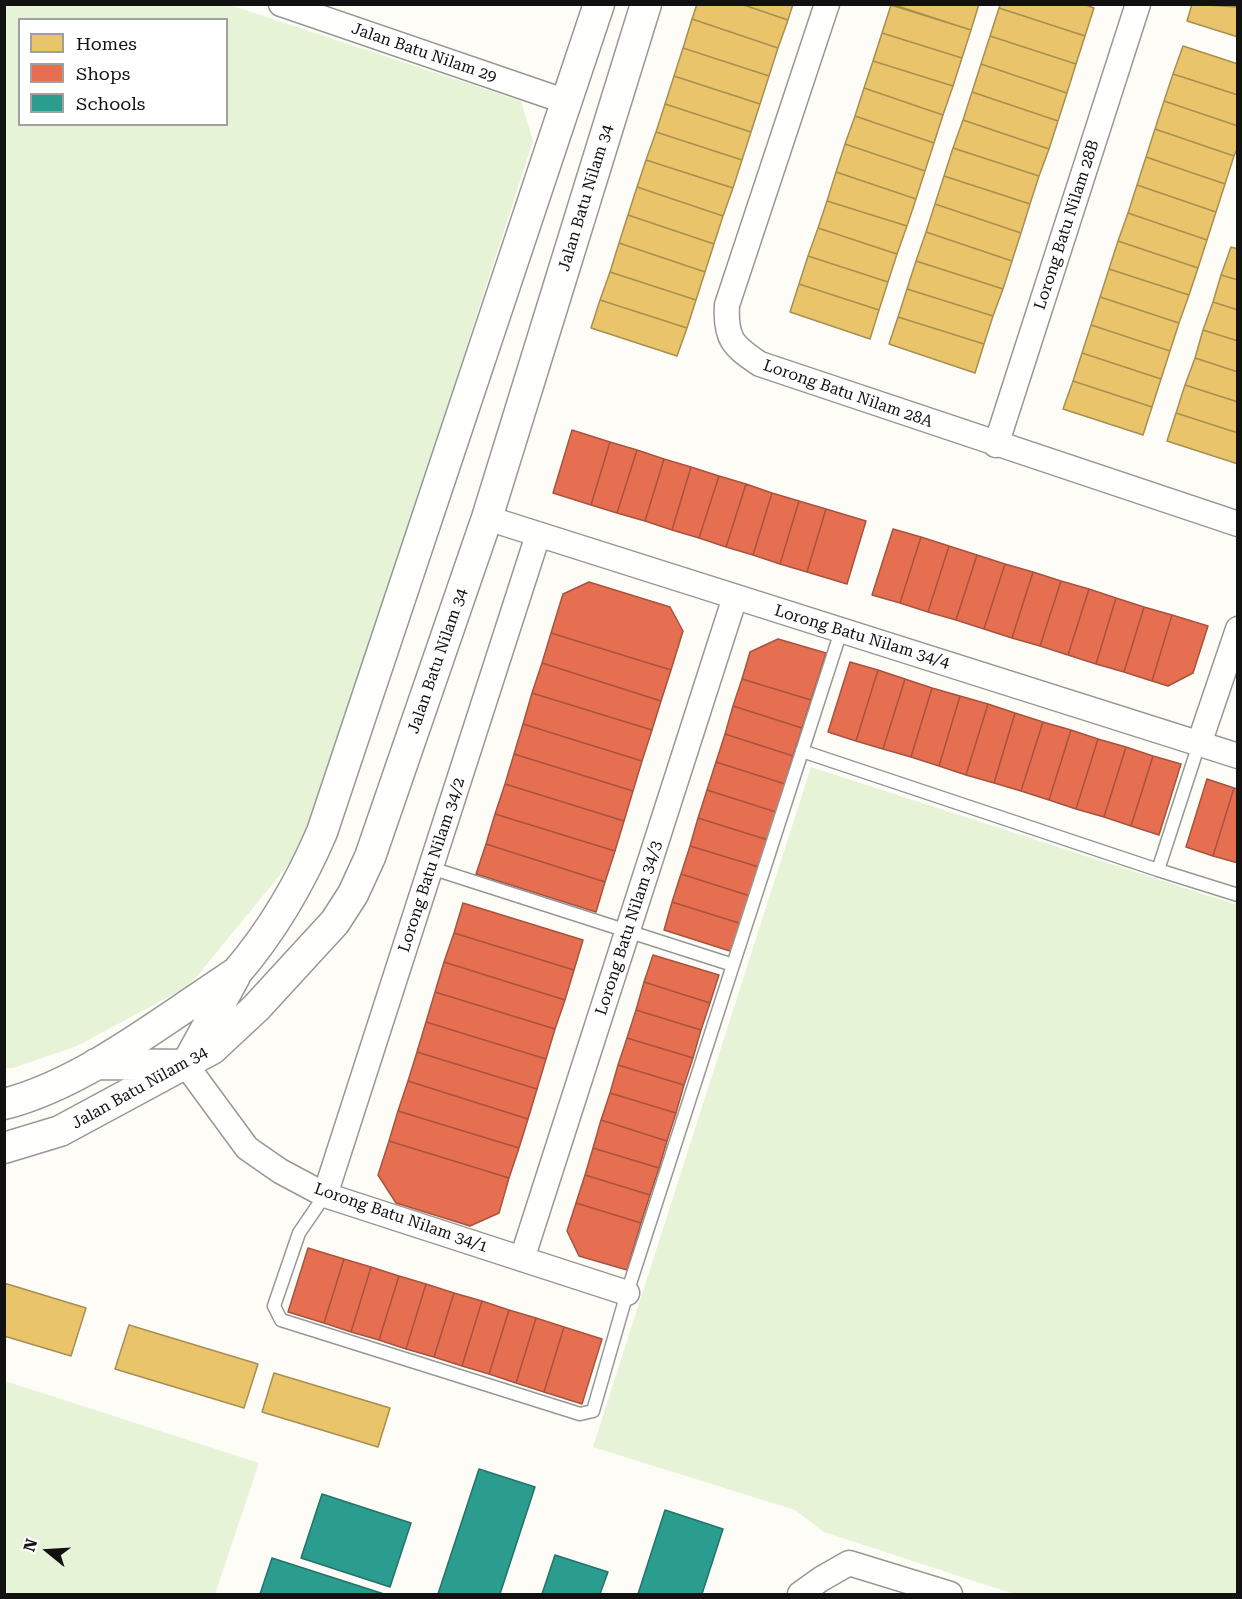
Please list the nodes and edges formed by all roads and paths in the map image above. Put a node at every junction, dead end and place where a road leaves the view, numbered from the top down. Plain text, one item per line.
1 (282, 4) edge
2 (599, 4) edge
3 (646, 4) edge
4 (827, 4) edge
5 (1138, 4) edge
6 (623, 77) junction
7 (567, 102) junction
8 (597, 159) junction
9 (996, 445) junction
10 (487, 518) junction
11 (1238, 524) edge
12 (538, 535) junction
13 (735, 597) junction
14 (1238, 629) edge
15 (841, 631) junction
16 (1199, 744) junction
17 (802, 751) junction
18 (1238, 756) edge
19 (431, 868) junction
20 (1158, 870) junction
21 (1238, 895) edge
22 (628, 931) junction
23 (733, 965) junction
24 (237, 972) junction
25 (96, 1064) junction
26 (186, 1065) junction
27 (4, 1104) edge
28 (4, 1148) edge
29 (326, 1195) junction
30 (522, 1259) junction
31 (627, 1293) junction
32 (800, 1594) edge
33 (950, 1594) edge

1 - 7 street, Jalan Batu Nilam 29
2 - 7 street
3 - 6 street, Jalan Batu Nilam 34
4 - 9 street, Lorong Batu Nilam 28A
5 - 9 street, Lorong Batu Nilam 28B
6 - 7 street
6 - 8 street, Jalan Batu Nilam 34
7 - 8 street
7 - 24 street
8 - 10 street, Jalan Batu Nilam 34
9 - 11 street, Lorong Batu Nilam 28A
10 - 12 street, Lorong Batu Nilam 34/4
10 - 26 street, Jalan Batu Nilam 34
12 - 13 street, Lorong Batu Nilam 34/4
12 - 19 street, Lorong Batu Nilam 34/2
13 - 15 street, Lorong Batu Nilam 34/4
13 - 22 street, Lorong Batu Nilam 34/3
14 - 16 street
15 - 16 street, Lorong Batu Nilam 34/4
15 - 17 lane
16 - 18 street, Lorong Batu Nilam 34/4
16 - 20 lane
17 - 20 lane
17 - 23 lane
19 - 22 lane
19 - 29 street, Lorong Batu Nilam 34/2
20 - 21 lane
22 - 23 lane
22 - 30 street, Lorong Batu Nilam 34/3
23 - 31 lane
24 - 25 street
24 - 26 street
25 - 26 street
25 - 27 street
26 - 28 street, Jalan Batu Nilam 34
26 - 29 street, Lorong Batu Nilam 34/1
29 - 30 street, Lorong Batu Nilam 34/1
29 - 31 lane
30 - 31 street, Lorong Batu Nilam 34/1
32 - 33 street

